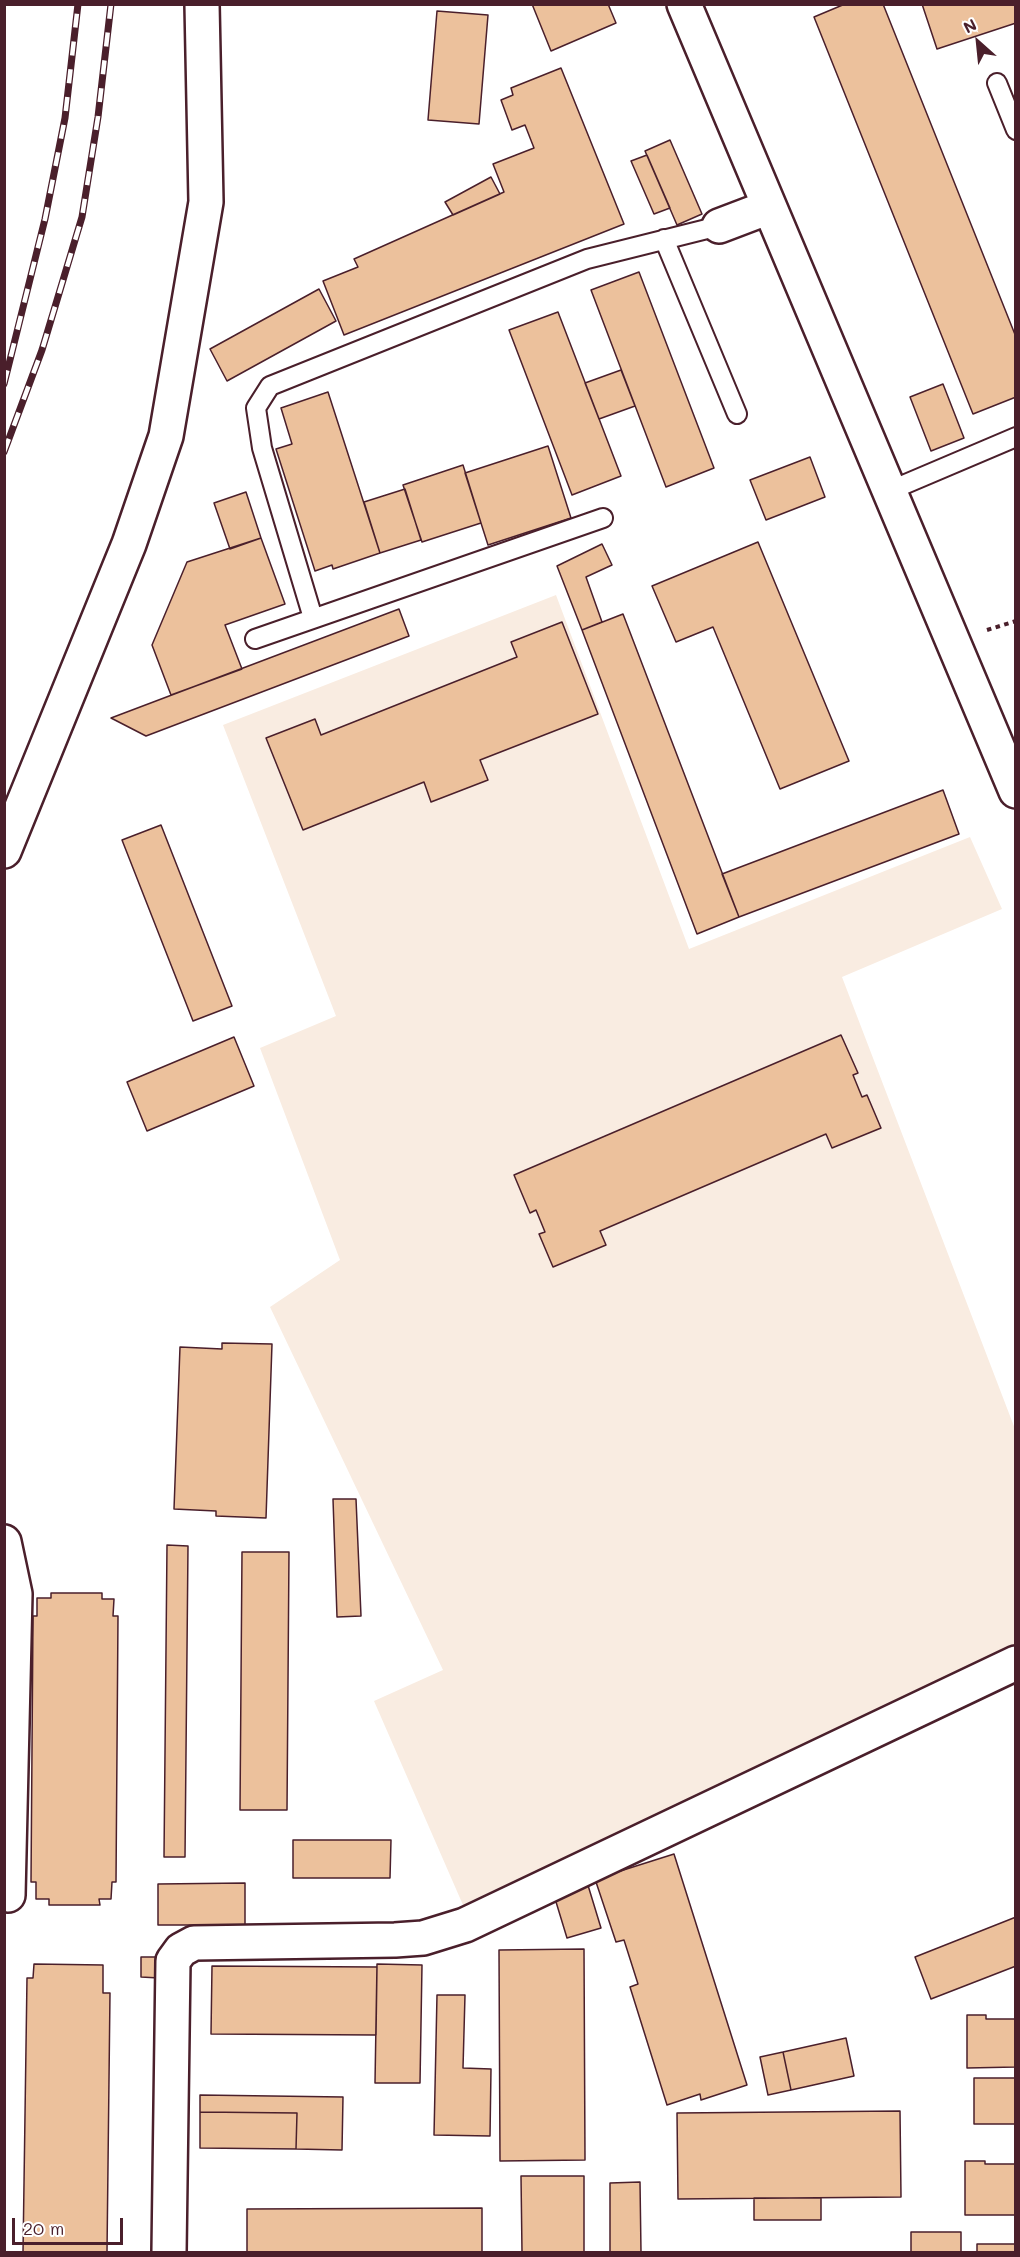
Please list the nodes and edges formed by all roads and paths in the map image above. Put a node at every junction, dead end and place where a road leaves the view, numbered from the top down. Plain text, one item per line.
1 (202, 4) edge
2 (684, 4) edge
3 (998, 83) dead end
4 (1016, 130) edge
5 (769, 207) junction
6 (719, 226) joint
7 (664, 239) junction
8 (737, 414) dead end
9 (1016, 437) edge
10 (889, 491) junction
11 (603, 518) dead end
12 (313, 618) junction
13 (255, 639) dead end
14 (1016, 791) edge
15 (4, 851) edge
16 (4, 1542) edge
17 (1016, 1663) edge
18 (8, 1895) dead end
19 (169, 2253) edge

1 - 15 street
2 - 5 street
3 - 4 lane
5 - 6 street
5 - 10 street
6 - 7 lane
7 - 8 lane
7 - 12 lane
9 - 10 lane
10 - 14 street
11 - 12 lane
12 - 13 lane
16 - 18 street
17 - 19 street

